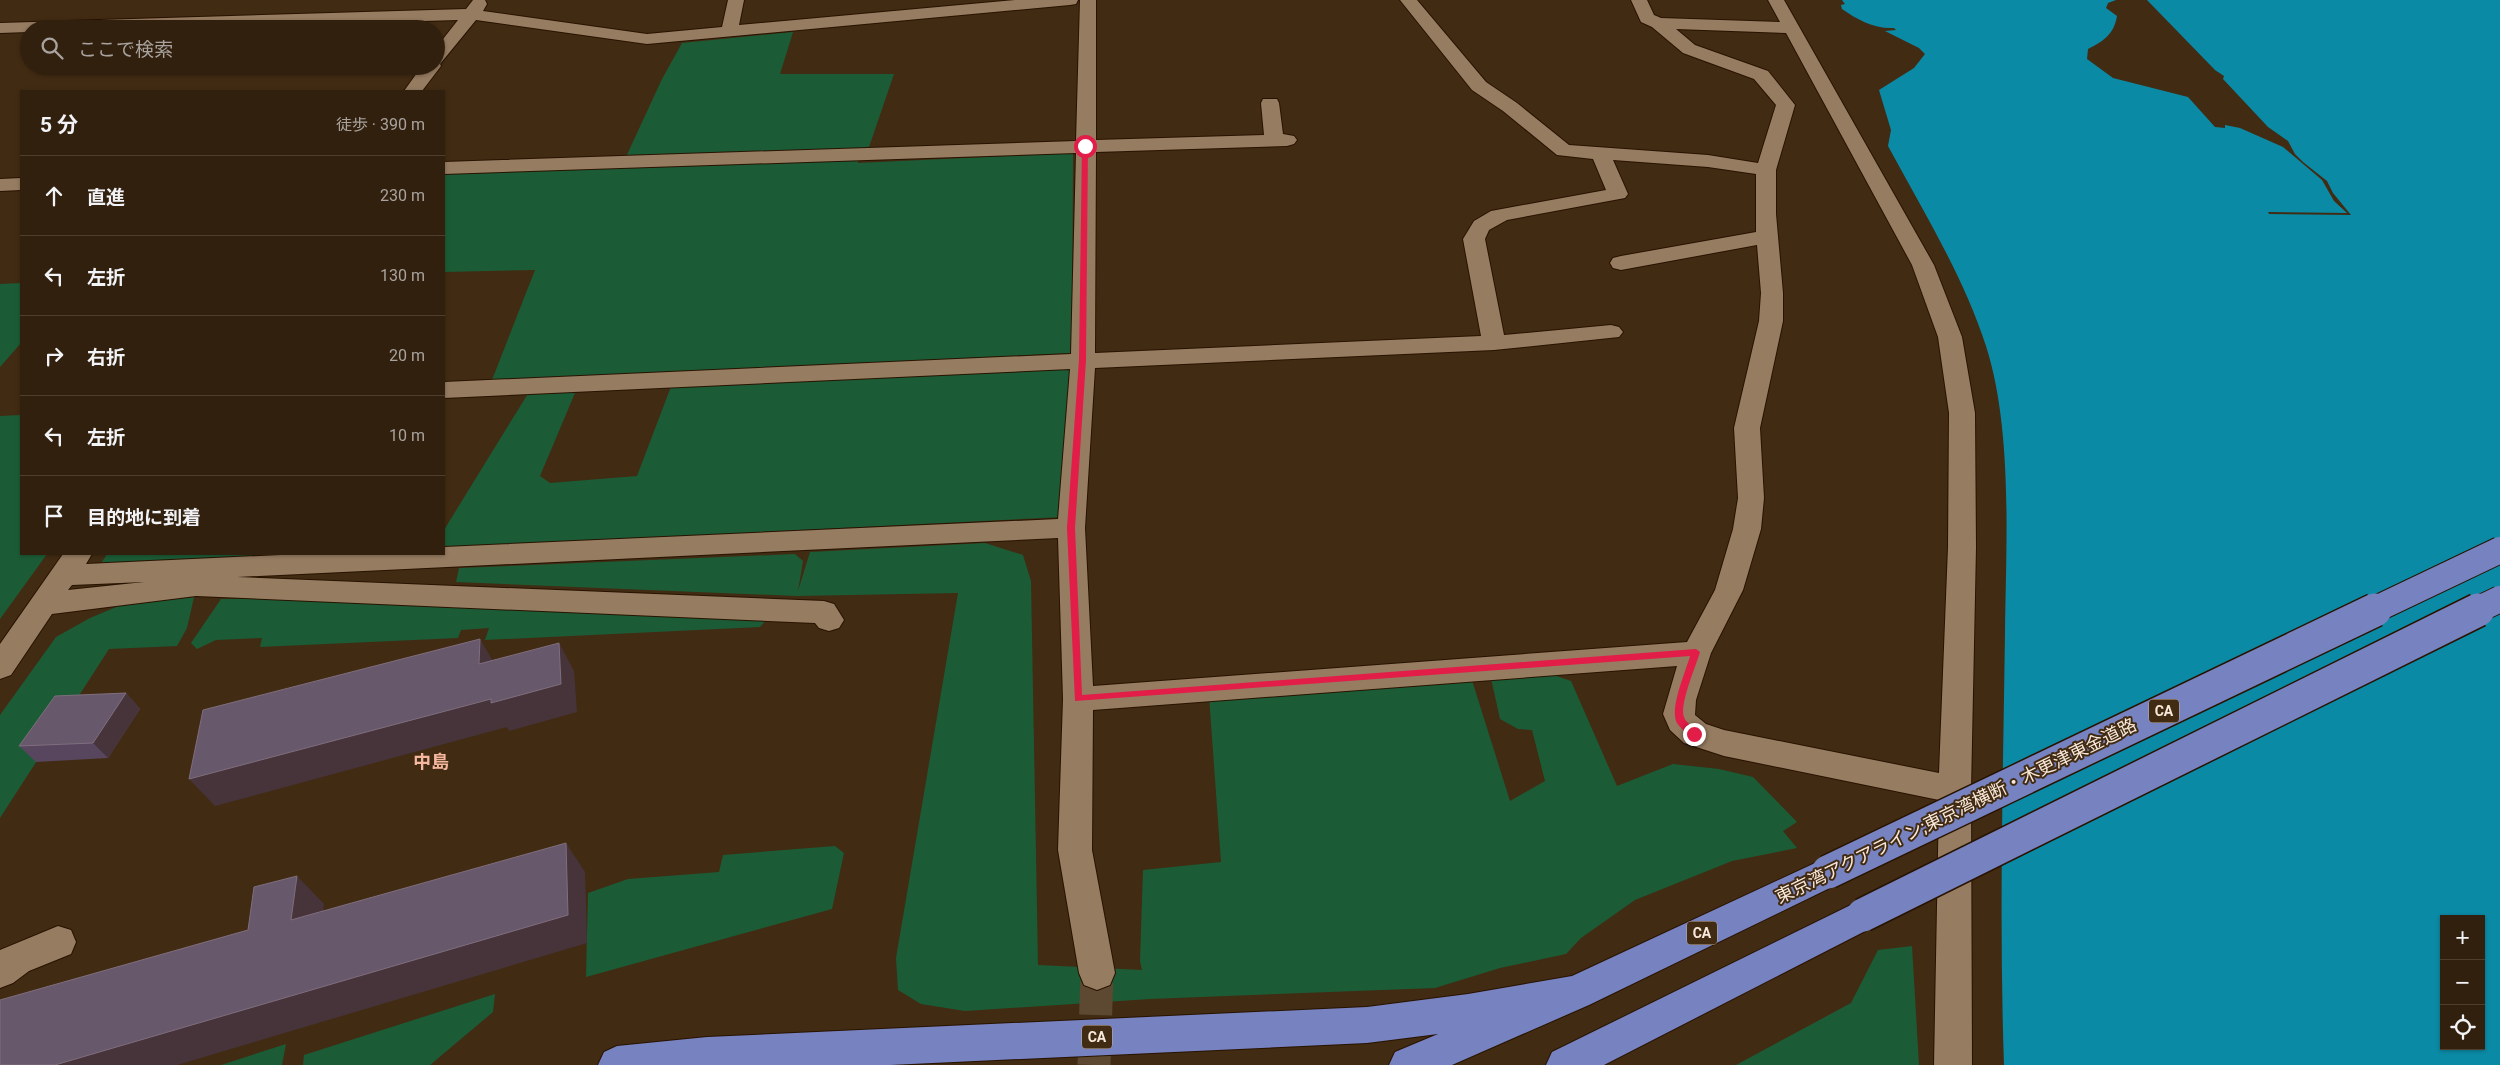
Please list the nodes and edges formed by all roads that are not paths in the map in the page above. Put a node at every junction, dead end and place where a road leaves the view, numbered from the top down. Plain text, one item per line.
1 (736, 0) edge
2 (1070, 0) edge
3 (1088, 0) edge
4 (1408, 0) edge
5 (1776, 0) edge
6 (1641, 3) edge
7 (477, 7) edge
8 (182, 20) edge
9 (1658, 23) junction
10 (20, 27) edge
11 (0, 28) edge
12 (1792, 28) junction
13 (729, 33) junction
14 (445, 48) edge
15 (425, 75) edge
16 (414, 90) edge
17 (1270, 103) dead end
18 (1085, 146) junction
19 (1601, 155) junction
20 (445, 168) edge
21 (1766, 170) junction
22 (20, 184) edge
23 (0, 185) edge
24 (1767, 237) junction
25 (1620, 263) dead end
26 (1611, 332) dead end
27 (1494, 342) junction
28 (1083, 360) junction
29 (445, 390) edge
30 (1071, 528) junction
31 (2500, 550) edge
32 (445, 551) edge
33 (321, 555) edge
34 (71, 564) edge
35 (2500, 599) edge
36 (44, 604) junction
37 (829, 620) dead end
38 (1696, 652) junction
39 (0, 667) edge
40 (1078, 699) junction
41 (1955, 790) junction
42 (58, 942) dead end
43 (0, 971) edge
44 (1097, 973) tunnel mouth
45 (1576, 993) junction
46 (1614, 1041) junction
47 (617, 1065) edge
48 (1408, 1065) edge
49 (1565, 1065) edge
50 (1585, 1065) edge
51 (1953, 1065) edge

1 - 13 street
2 - 13 street
3 - 18 street
4 - 19 street
5 - 12 street
6 - 9 street
7 - 8 street
7 - 13 street
7 - 14 street
9 - 12 street
9 - 21 street
10 - 11 street
12 - 41 street
15 - 16 street
17 - 18 street
18 - 20 street
18 - 28 street
19 - 21 street
19 - 27 street
21 - 24 street
22 - 23 street
24 - 25 street
24 - 38 street
26 - 27 street
27 - 28 street
28 - 29 street
28 - 30 street
30 - 32 street
30 - 40 street
31 - 45 highway, 東京湾アクアライン;東京湾横断・木更津東金道路 / CA, bridge
33 - 34 street
34 - 36 street
35 - 46 highway, bridge
36 - 37 street
36 - 39 street
38 - 40 street
38 - 41 street
40 - 44 street
41 - 51 street
42 - 43 street
45 - 47 highway, CA
45 - 48 highway, 東京湾アクアライン;東京湾横断・木更津東金道路 / CA
46 - 49 highway
46 - 50 highway

